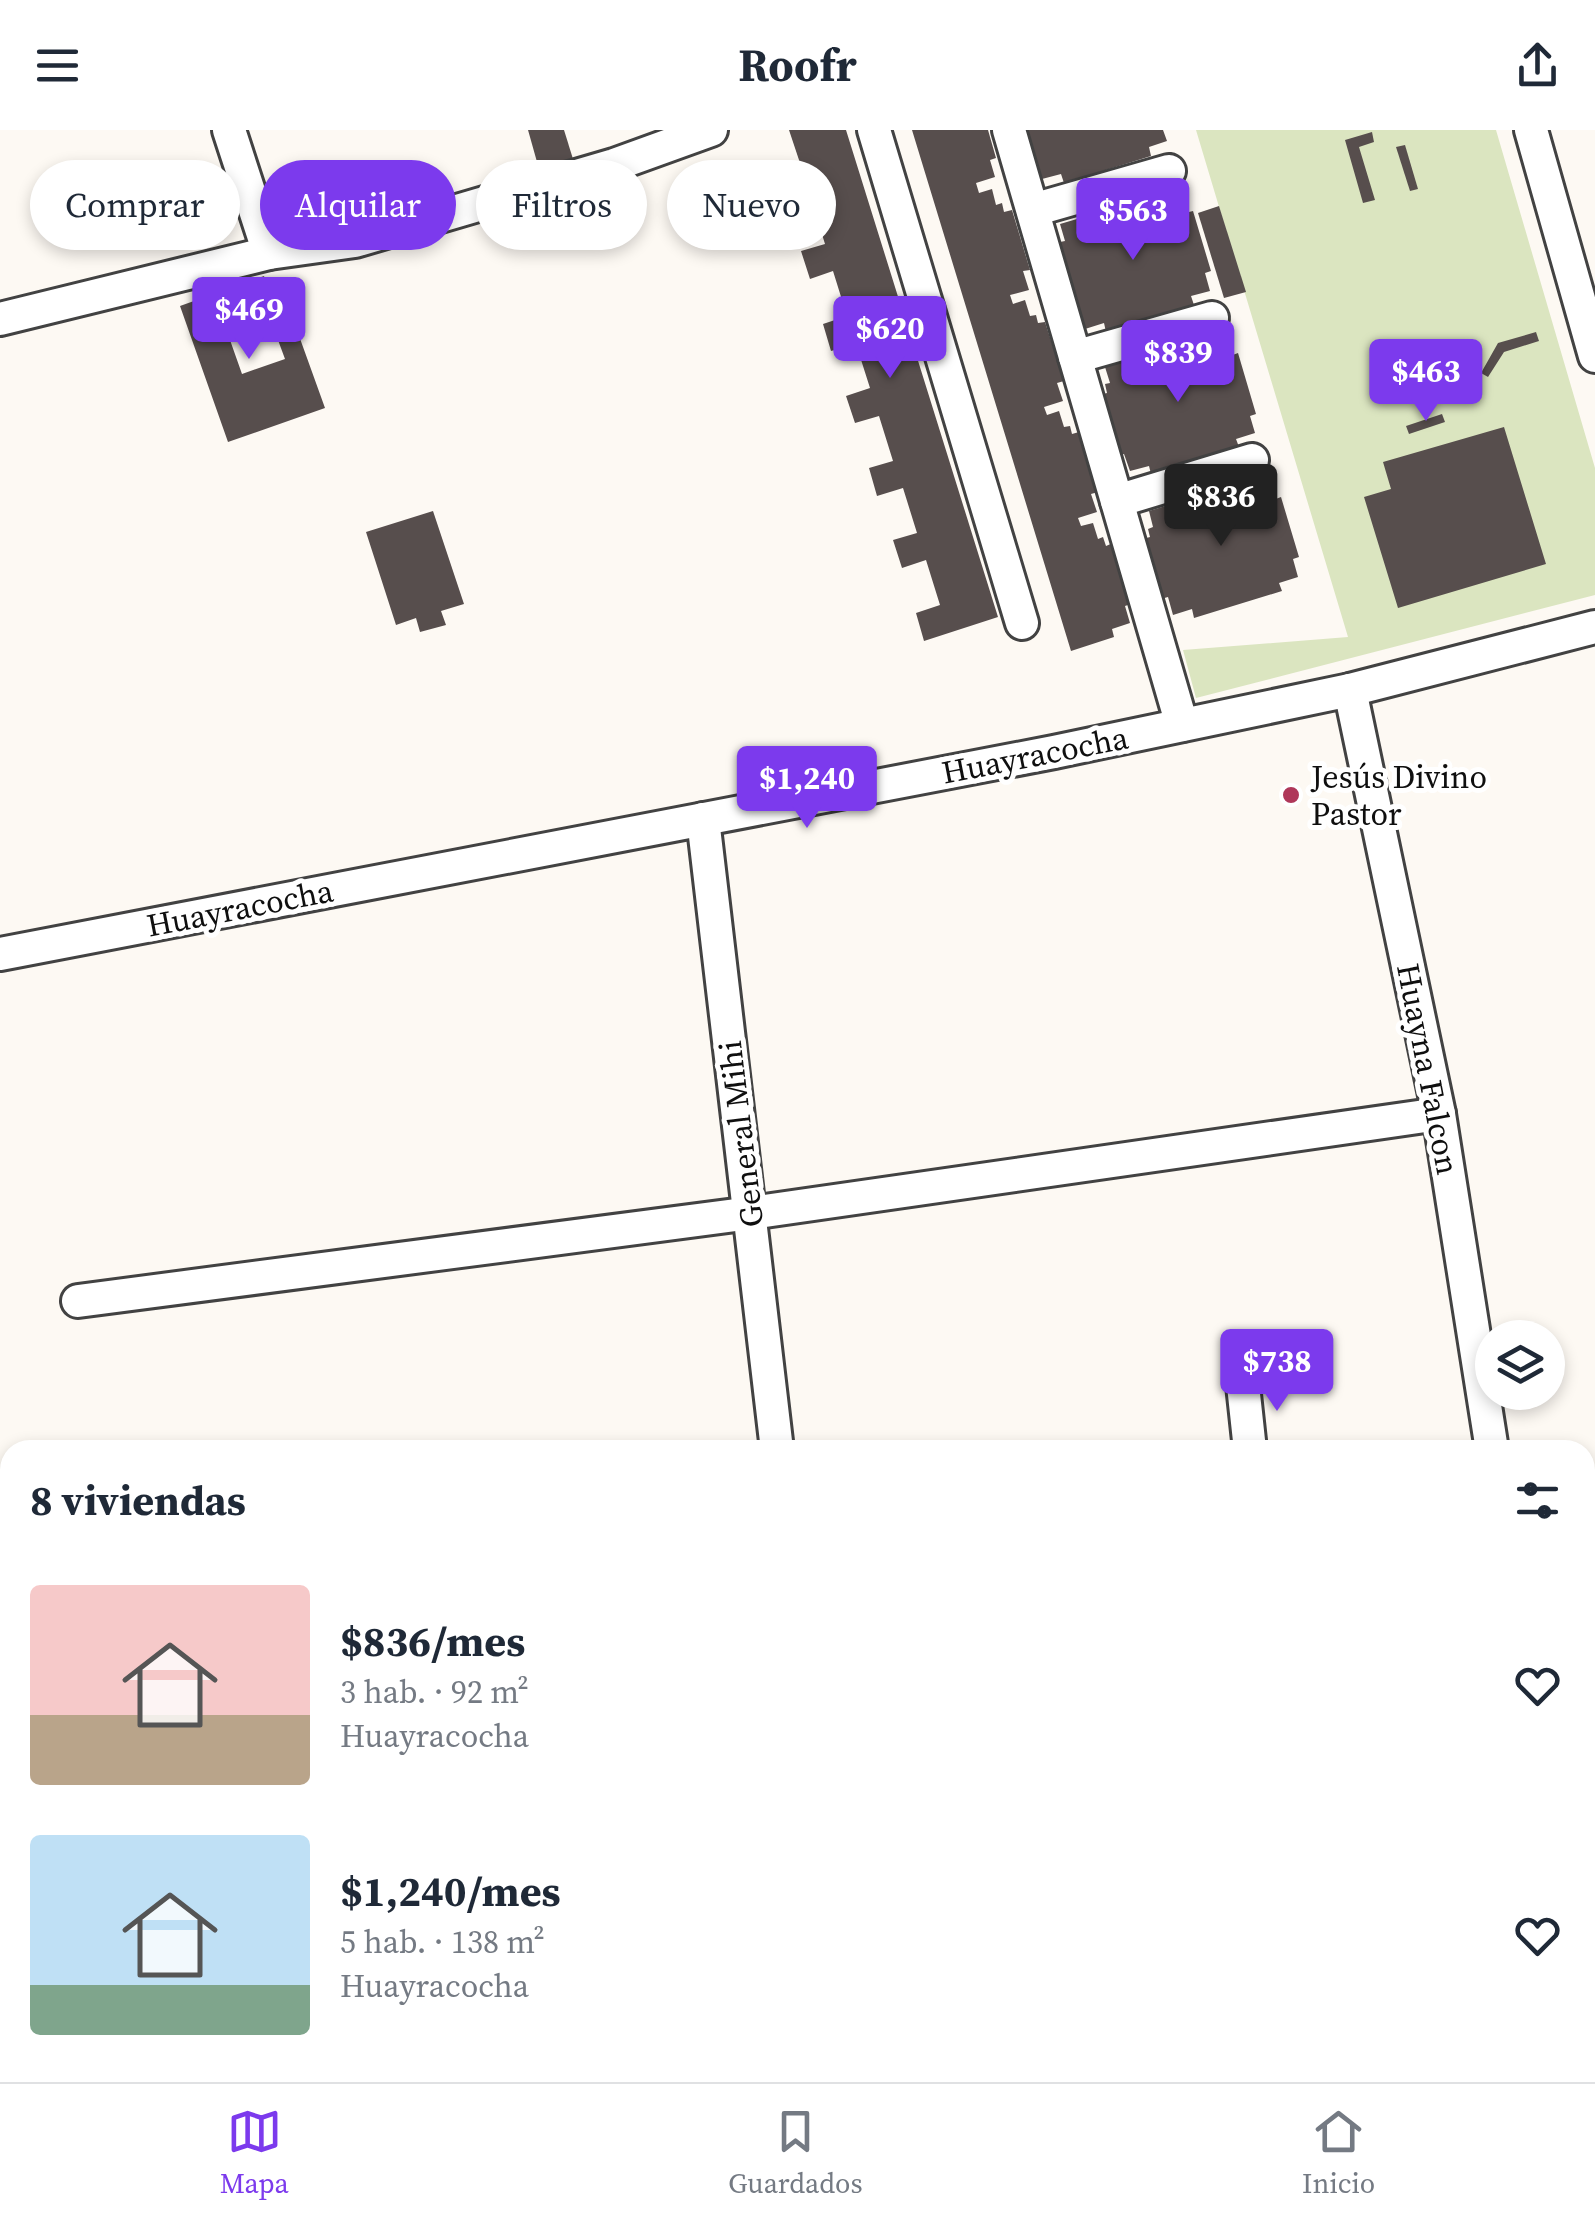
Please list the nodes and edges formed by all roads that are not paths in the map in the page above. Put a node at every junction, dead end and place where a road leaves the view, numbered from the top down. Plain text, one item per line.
1 (229, 130) edge
2 (711, 130) edge
3 (874, 130) edge
4 (1009, 130) edge
5 (1531, 130) edge
6 (1170, 171) dead end
7 (1033, 210) junction
8 (269, 254) junction
9 (1212, 318) dead end
10 (0, 319) edge
11 (1595, 356) edge
12 (1075, 357) junction
13 (1252, 460) dead end
14 (1117, 501) junction
15 (1022, 623) dead end
16 (1595, 627) edge
17 (1350, 690) junction
18 (1182, 725) junction
19 (703, 819) junction
20 (0, 954) edge
21 (1439, 1114) junction
22 (751, 1213) junction
23 (78, 1301) dead end
24 (1243, 1385) dead end
25 (777, 1440) edge
26 (1249, 1440) edge
27 (1490, 1440) edge

1 - 8 street
2 - 8 street
3 - 15 street
4 - 7 street
5 - 11 street
6 - 7 street
7 - 12 street
8 - 10 street
9 - 12 street
12 - 14 street
13 - 14 street
14 - 18 street
16 - 17 street, Huayracocha
17 - 18 street, Huayracocha
17 - 21 street, Huayna Falcon
18 - 19 street, Huayracocha
19 - 20 street, Huayracocha
19 - 22 street, General Mihi
21 - 22 street
21 - 27 street, Huayna Falcon
22 - 23 street
22 - 25 street, General Mihi
24 - 26 street

